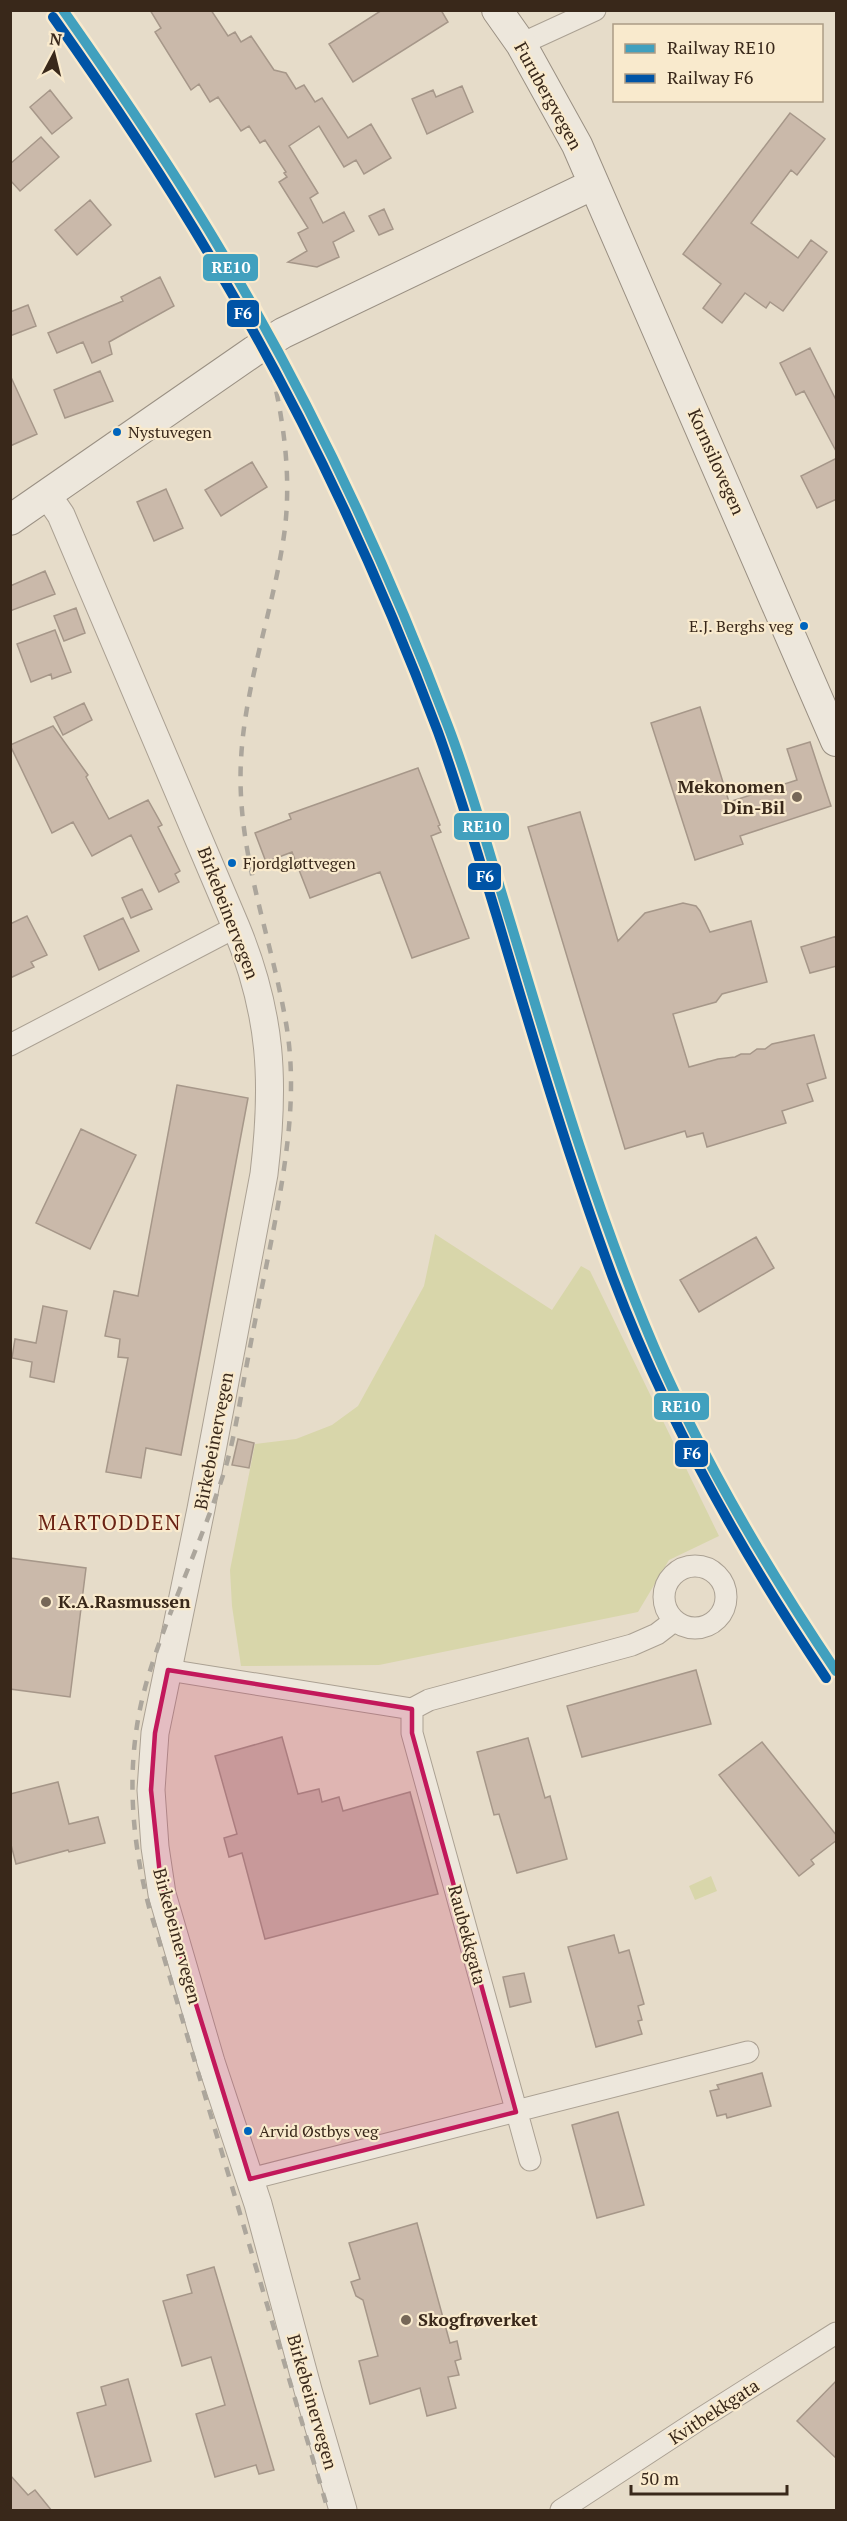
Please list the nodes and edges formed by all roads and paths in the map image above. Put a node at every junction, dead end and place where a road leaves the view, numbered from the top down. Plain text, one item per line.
1 (497, 10) edge
2 (596, 10) edge
3 (521, 44) junction
4 (594, 184) junction
5 (48, 496) junction
6 (10, 520) edge
7 (837, 741) edge
8 (236, 927) junction
9 (10, 1045) edge
10 (674, 1621) dead end
11 (168, 1670) junction
12 (412, 1709) junction
13 (748, 2052) dead end
14 (516, 2112) junction
15 (530, 2160) dead end
16 (250, 2179) junction
17 (837, 2333) edge
18 (344, 2511) edge
19 (561, 2511) edge

1 - 3 main road, Furubergvegen
2 - 3 street
3 - 4 main road, Furubergvegen
4 - 5 main road
4 - 7 main road, Kornsilovegen
5 - 6 main road
5 - 8 street, Birkebeinervegen
8 - 9 street
8 - 11 street, Birkebeinervegen
10 - 12 street
11 - 12 street
11 - 16 street, Birkebeinervegen
12 - 14 street, Raubekkgata
13 - 14 street
14 - 15 street, Raubekkgata
14 - 16 street
16 - 18 street, Birkebeinervegen
17 - 19 street, Kvitbekkgata

